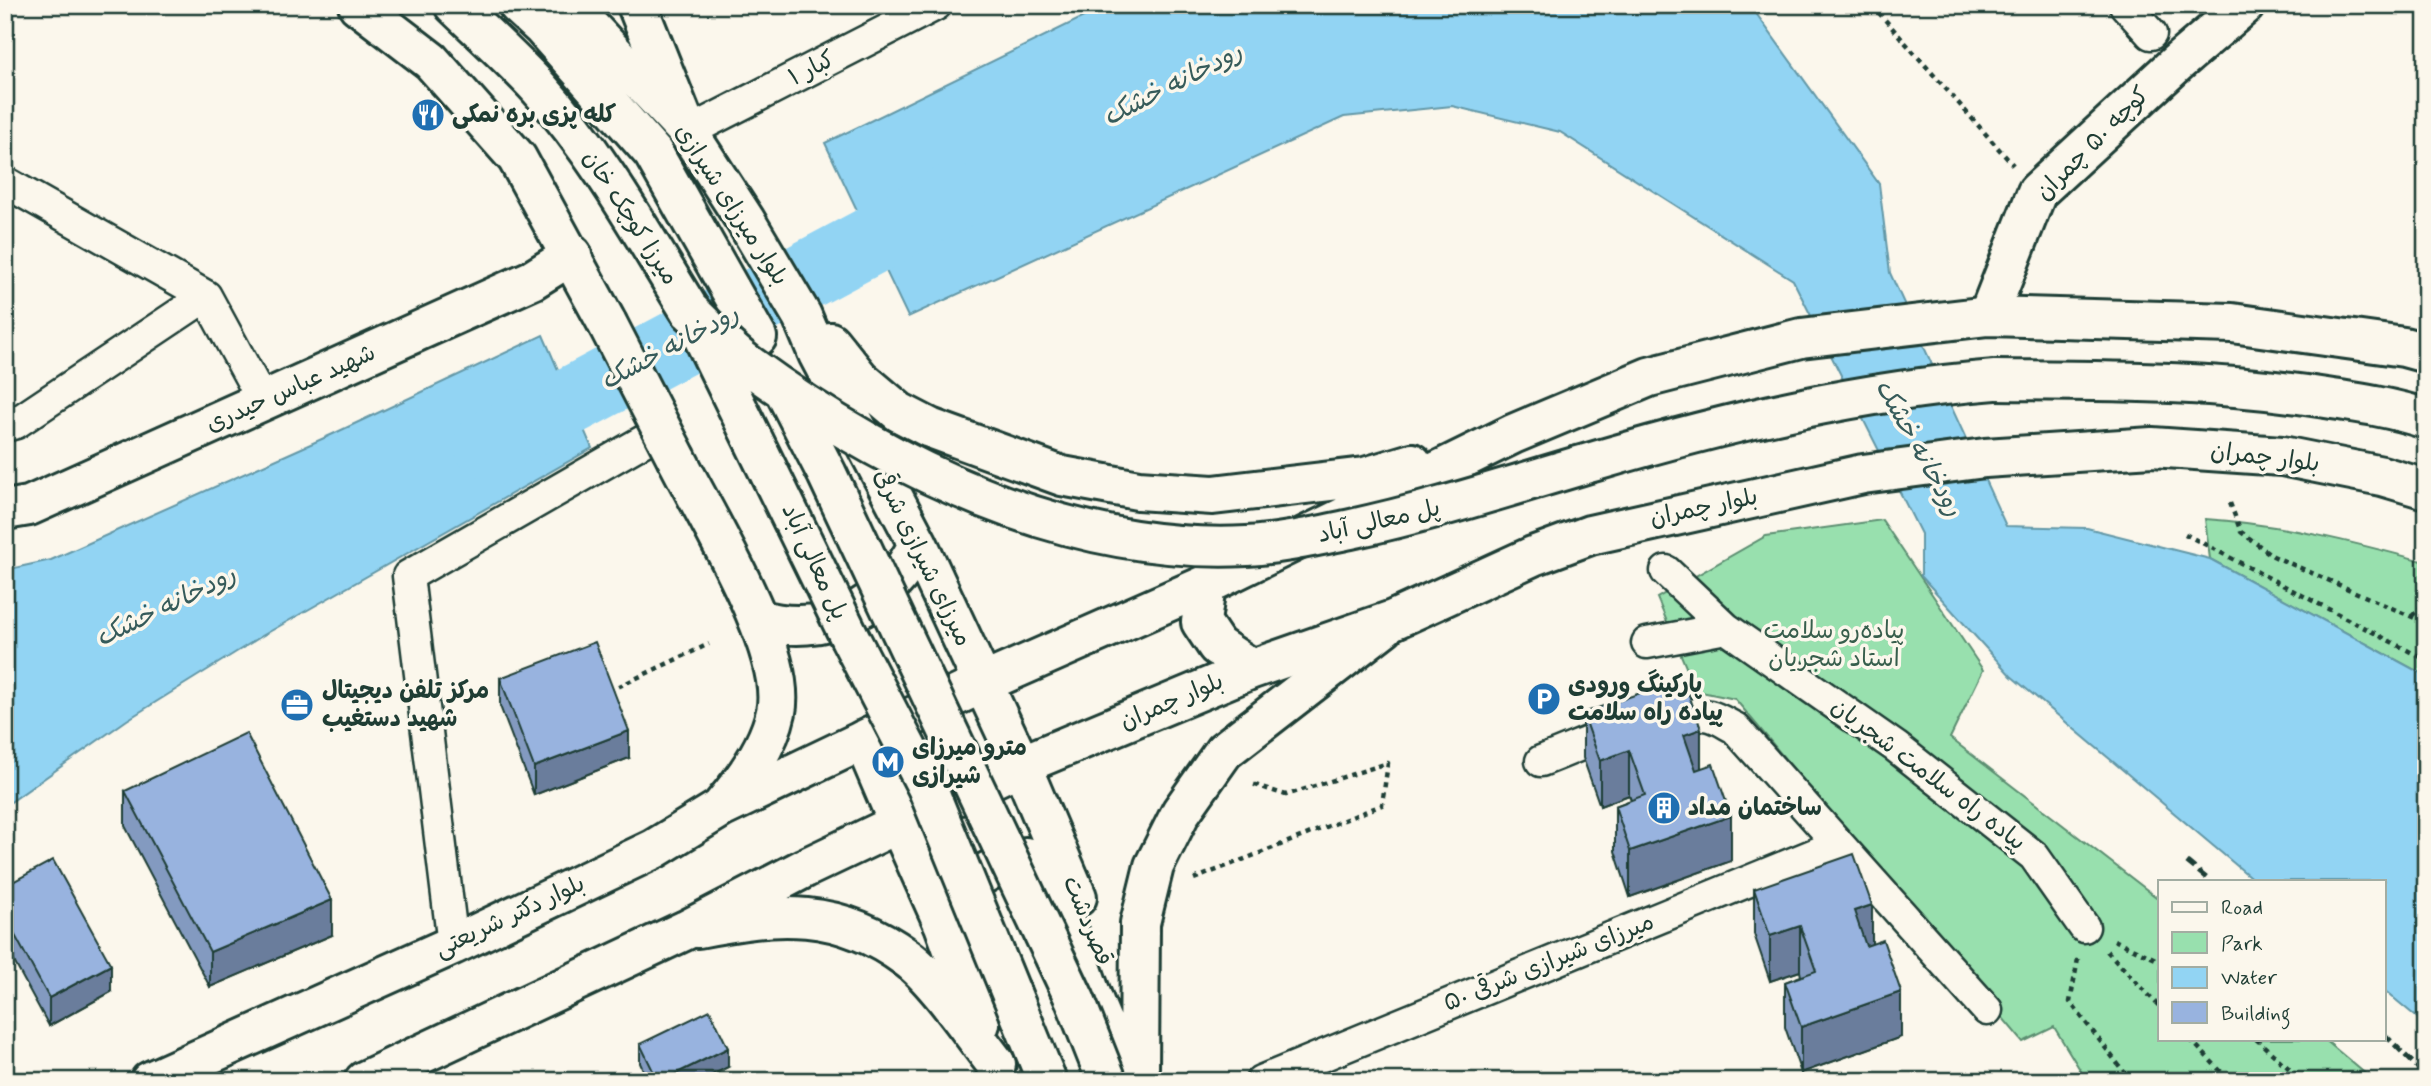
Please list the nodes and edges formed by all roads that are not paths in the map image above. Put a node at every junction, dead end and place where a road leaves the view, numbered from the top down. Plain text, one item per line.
1 (358, 5) edge
2 (454, 5) edge
3 (517, 5) edge
4 (569, 5) edge
5 (637, 5) edge
6 (936, 5) edge
7 (2125, 5) edge
8 (2245, 5) edge
9 (2151, 34) dead end
10 (688, 132) junction
11 (5, 182) edge
12 (572, 255) junction
13 (206, 296) junction
14 (690, 311) junction
15 (1988, 316) junction
16 (829, 353) junction
17 (2426, 353) edge
18 (263, 401) junction
19 (2426, 419) edge
20 (5, 426) edge
21 (1513, 434) junction
22 (671, 444) junction
23 (2426, 489) edge
24 (5, 510) edge
25 (918, 544) junction
26 (1666, 571) dead end
27 (1206, 585) junction
28 (758, 619) junction
29 (1392, 620) junction
30 (1726, 628) junction
31 (1647, 643) dead end
32 (1252, 669) junction
33 (983, 683) junction
34 (863, 740) junction
35 (1541, 761) dead end
36 (1021, 765) junction
37 (720, 808) junction
38 (898, 822) junction
39 (1837, 845) junction
40 (944, 925) junction
41 (2084, 927) road end
42 (686, 930) junction
43 (453, 945) junction
44 (1987, 1010) dead end
45 (1000, 1072) edge
46 (1129, 1079) edge
47 (150, 1081) edge
48 (364, 1081) edge
49 (1047, 1081) edge
50 (1261, 1081) edge

1 - 12 main road
2 - 14 main road, میرزا کوچک خان
3 - 46 main road, پل معالی آباد, bridge
4 - 10 main road, بلوار میرزای شیرازی
5 - 10 main road
6 - 10 street, ۱ کبار
7 - 9 street
8 - 15 main road, کوچه ۵۰ چمران
10 - 16 main road, بلوار میرزای شیرازی
11 - 13 street
12 - 18 main road, شهید عباس حیدری
12 - 22 main road, bridge
13 - 18 street
13 - 20 street
14 - 19 main road, پل معالی آباد, bridge
14 - 49 main road, پل معالی آباد, bridge
15 - 17 main road
15 - 21 main road
16 - 21 main road
16 - 25 main road, میرزای شیرازی شرقی
18 - 24 main road, شهید عباس حیدری
21 - 27 main road
22 - 28 main road
22 - 43 street
23 - 29 main road, بلوار چمران
25 - 28 main road
25 - 33 main road, میرزای شیرازی شرقی
26 - 30 street, پیاده راه سلامت شجریان
27 - 32 main road
27 - 33 main road
28 - 37 main road
29 - 32 main road, بلوار چمران
29 - 46 main road
30 - 31 street
30 - 41 street, پیاده راه سلامت شجریان
32 - 36 main road, بلوار چمران
33 - 34 main road
33 - 36 main road, میرزای شیرازی شرقی
34 - 37 main road, بلوار دکتر شریعتی
34 - 38 main road
35 - 39 street
36 - 38 main road
36 - 46 main road, قصردشت
37 - 43 main road, بلوار دکتر شریعتی
38 - 40 main road
38 - 42 main road
39 - 44 street
39 - 50 street, ۵۰ میرزای شیرازی شرقی
40 - 45 main road
40 - 46 main road
42 - 45 main road
42 - 48 main road
43 - 47 main road, بلوار دکتر شریعتی

